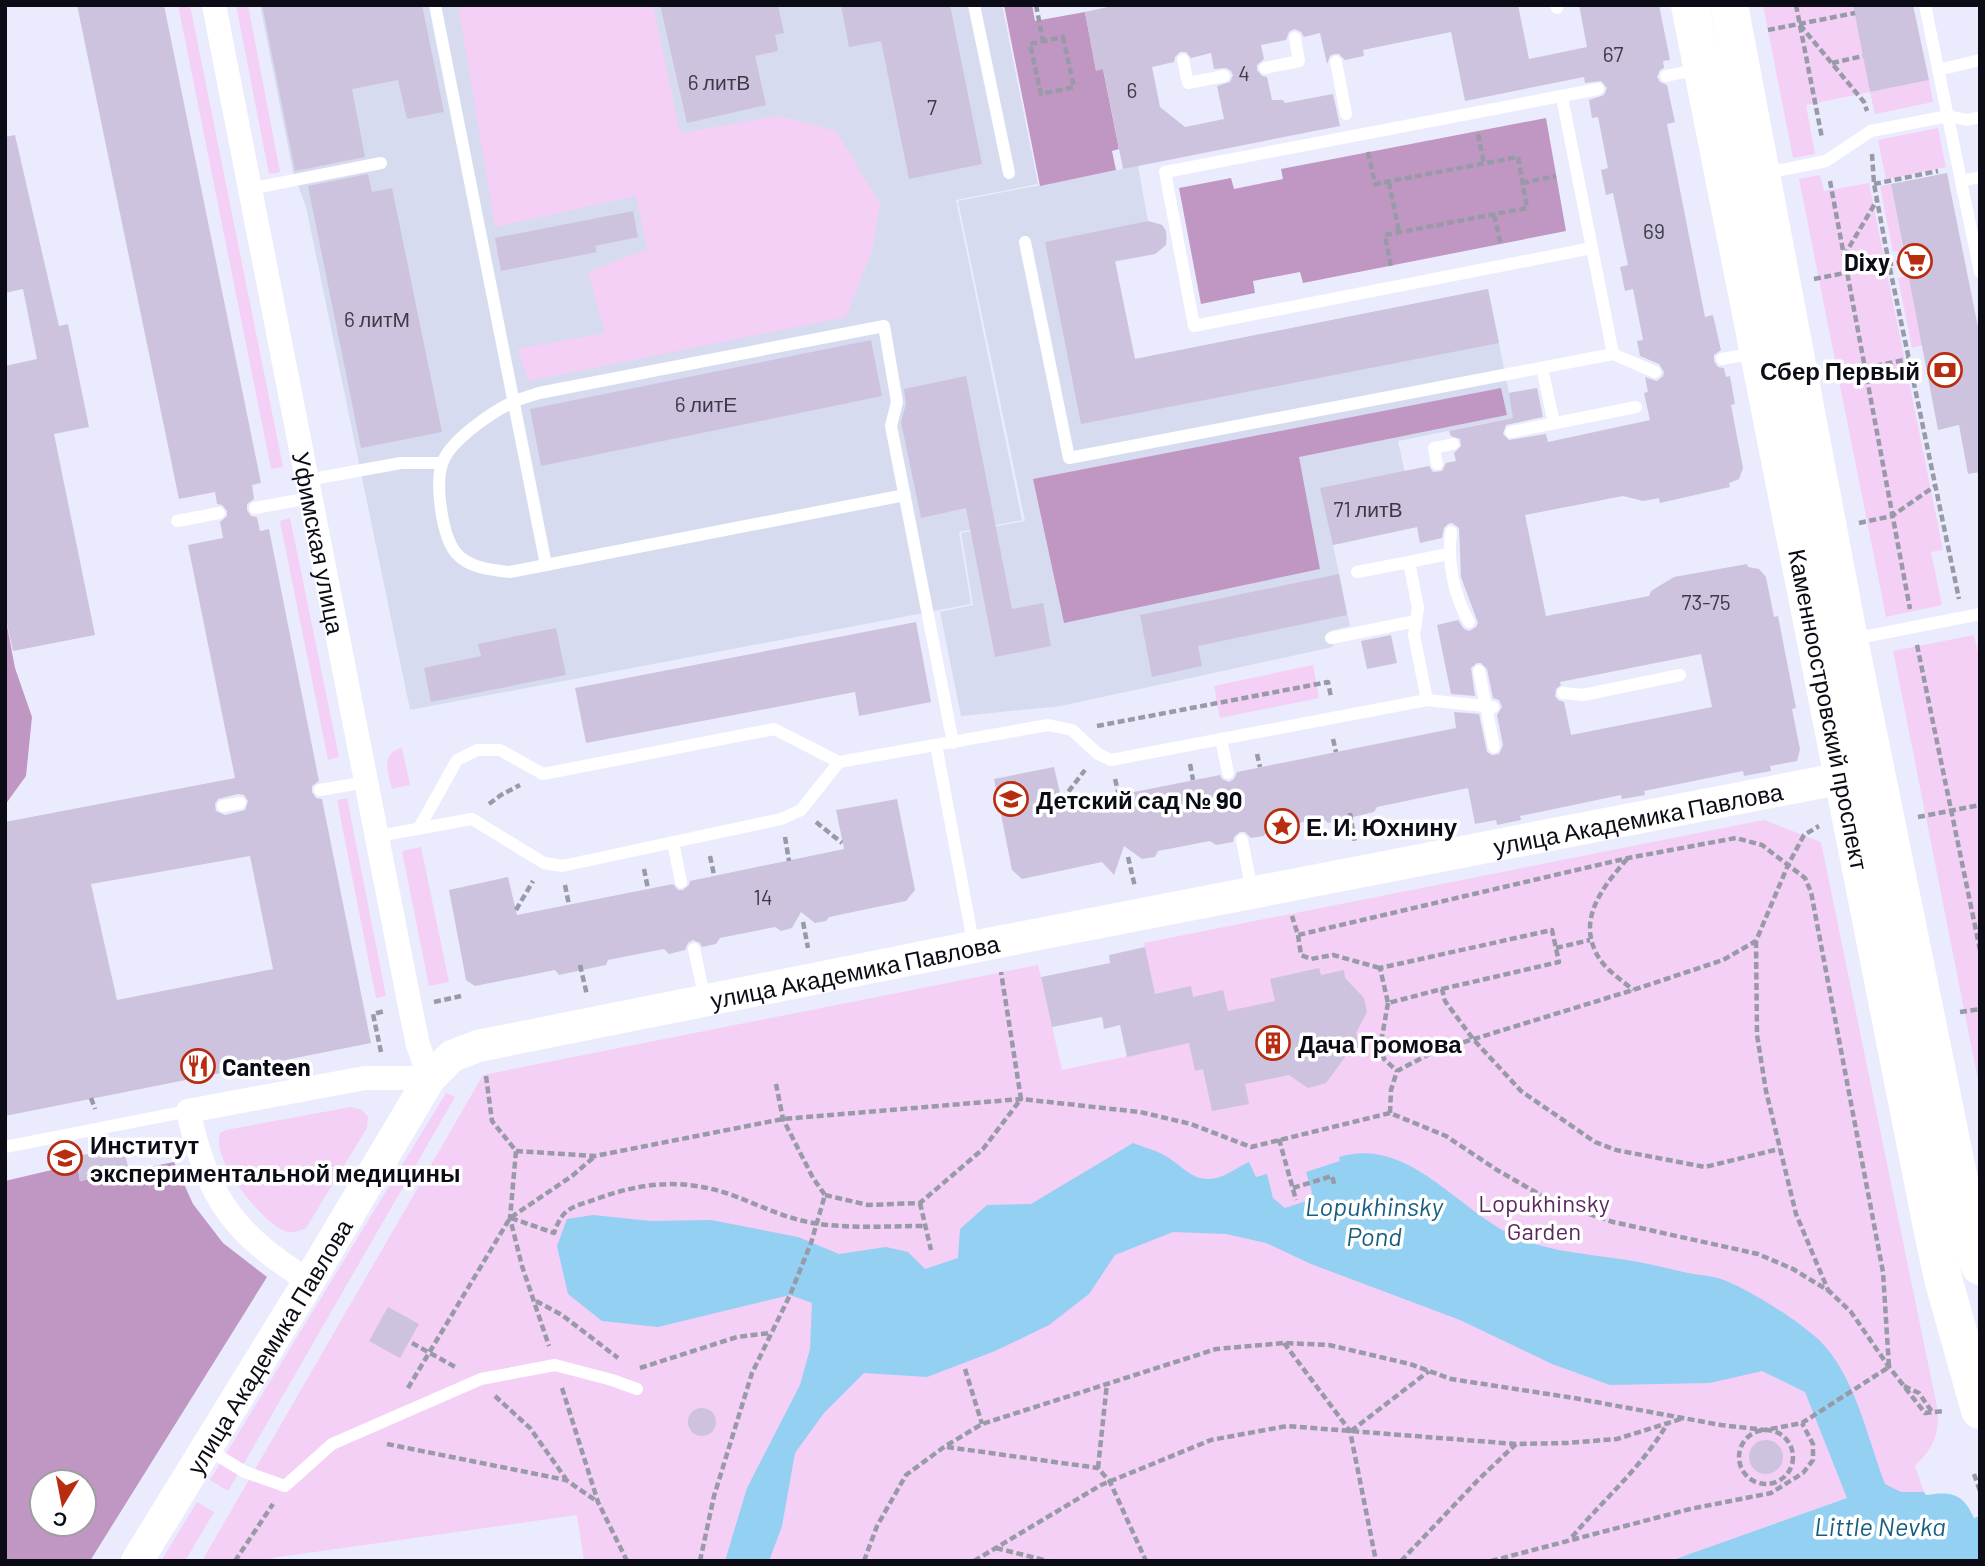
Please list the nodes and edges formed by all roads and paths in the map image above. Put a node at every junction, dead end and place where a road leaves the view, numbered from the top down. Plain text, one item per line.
1 (214, 5) edge
2 (435, 5) edge
3 (974, 5) edge
4 (1036, 5) edge
5 (1690, 5) edge
6 (1729, 5) edge
7 (1796, 5) edge
8 (1925, 5) edge
9 (1854, 13) dead end
10 (1799, 24) junction
11 (1760, 32) dead end
12 (1295, 38) dead end
13 (1043, 41) junction
14 (1863, 56) dead end
15 (1183, 60) dead end
16 (1980, 60) edge
17 (1336, 62) dead end
18 (1832, 62) junction
19 (1265, 68) dead end
20 (1703, 68) junction
21 (1938, 70) junction
22 (1224, 76) dead end
23 (1666, 76) dead end
24 (1598, 89) dead end
25 (1562, 97) junction
26 (1474, 113) junction
27 (1346, 114) dead end
28 (1948, 116) junction
29 (1980, 117) edge
30 (1871, 131) junction
31 (1364, 134) junction
32 (1826, 161) junction
33 (381, 163) dead end
34 (1484, 164) junction
35 (1959, 167) junction
36 (1009, 173) dead end
37 (1577, 173) junction
38 (1762, 174) junction
39 (1980, 177) edge
40 (1961, 180) junction
41 (1389, 182) junction
42 (1522, 183) junction
43 (1874, 184) junction
44 (250, 189) junction
45 (1877, 199) junction
46 (1494, 215) junction
47 (1399, 233) junction
48 (1025, 242) dead end
49 (1592, 248) junction
50 (1844, 257) junction
51 (1906, 261) dead end
52 (1889, 264) junction
53 (1505, 265) junction
54 (1847, 272) junction
55 (1980, 272) edge
56 (1810, 279) dead end
57 (1395, 287) junction
58 (1613, 354) junction
59 (1909, 359) junction
60 (1542, 368) junction
61 (1865, 369) junction
62 (1655, 372) dead end
63 (513, 402) junction
64 (1636, 407) dead end
65 (1554, 423) junction
66 (1511, 432) dead end
67 (1452, 444) dead end
68 (442, 463) junction
69 (1437, 464) dead end
70 (1936, 486) junction
71 (309, 489) junction
72 (905, 495) junction
73 (256, 508) dead end
74 (219, 513) dead end
75 (1892, 516) junction
76 (177, 521) dead end
77 (1858, 523) dead end
78 (1451, 532) dead end
79 (1448, 554) junction
80 (1409, 562) junction
81 (546, 565) junction
82 (1357, 572) dead end
83 (1980, 614) edge
84 (1963, 617) junction
85 (1416, 621) junction
86 (1468, 622) dead end
87 (1913, 627) junction
88 (1331, 638) dead end
89 (1849, 640) junction
90 (1479, 671) dead end
91 (1680, 675) dead end
92 (1563, 693) dead end
93 (1427, 700) junction
94 (1490, 707) junction
95 (1335, 718) junction
96 (1072, 730) junction
97 (1221, 739) junction
98 (953, 743) junction
99 (936, 745) junction
100 (1494, 747) dead end
101 (1098, 754) junction
102 (839, 762) junction
103 (1228, 773) dead end
104 (543, 774) junction
105 (1843, 778) junction
106 (366, 782) junction
107 (320, 790) dead end
108 (1062, 800) dead end
109 (240, 803) dead end
110 (1980, 805) edge
111 (223, 806) dead end
112 (801, 810) junction
113 (1951, 811) junction
114 (1350, 813) dead end
115 (1917, 817) dead end
116 (471, 819) junction
117 (1822, 824) dead end
118 (419, 828) junction
119 (378, 836) junction
120 (1242, 840) dead end
121 (673, 842) junction
122 (842, 843) dead end
123 (1356, 844) dead end
124 (1128, 857) dead end
125 (1628, 858) junction
126 (544, 863) junction
127 (1788, 865) junction
128 (681, 882) dead end
129 (1136, 889) dead end
130 (1252, 892) junction
131 (516, 910) dead end
132 (1291, 913) dead end
133 (803, 922) dead end
134 (1298, 935) junction
135 (1590, 940) junction
136 (1756, 942) junction
137 (974, 947) junction
138 (1556, 948) junction
139 (694, 949) dead end
140 (1980, 950) edge
141 (810, 954) dead end
142 (580, 965) dead end
143 (1000, 966) dead end
144 (1380, 968) junction
145 (1442, 989) junction
146 (1633, 990) junction
147 (587, 998) dead end
148 (705, 1000) junction
149 (1388, 1003) junction
150 (1980, 1009) edge
151 (1956, 1013) dead end
152 (1473, 1039) junction
153 (482, 1070) dead end
154 (1397, 1071) junction
155 (430, 1078) junction
156 (776, 1084) dead end
157 (1021, 1099) junction
158 (188, 1111) junction
159 (1390, 1113) junction
160 (783, 1119) junction
161 (1279, 1139) junction
162 (5, 1147) edge
163 (1779, 1149) junction
164 (516, 1151) junction
165 (595, 1156) junction
166 (1335, 1187) dead end
167 (1293, 1188) junction
168 (825, 1195) junction
169 (1296, 1200) dead end
170 (920, 1203) junction
171 (510, 1218) junction
172 (817, 1223) junction
173 (925, 1226) junction
174 (931, 1250) dead end
175 (1980, 1266) edge
176 (309, 1281) junction
177 (1829, 1291) junction
178 (535, 1301) junction
179 (771, 1333) junction
180 (412, 1343) dead end
181 (1284, 1343) junction
182 (429, 1353) junction
183 (621, 1361) dead end
184 (555, 1365) junction
185 (629, 1365) dead end
186 (1889, 1367) junction
187 (965, 1369) dead end
188 (1429, 1371) junction
189 (478, 1380) junction
190 (1107, 1383) junction
191 (637, 1390) dead end
192 (1980, 1410) edge
193 (1935, 1412) dead end
194 (1685, 1418) junction
195 (1668, 1423) junction
196 (1802, 1423) junction
197 (379, 1424) junction
198 (982, 1424) junction
199 (1765, 1430) junction
200 (1350, 1432) junction
201 (349, 1437) junction
202 (1516, 1444) junction
203 (944, 1447) junction
204 (206, 1448) junction
205 (1098, 1468) junction
206 (1974, 1474) dead end
207 (569, 1482) junction
208 (1110, 1482) junction
209 (285, 1486) junction
210 (1980, 1491) edge
211 (598, 1502) junction
212 (1572, 1538) junction
213 (995, 1548) junction
214 (137, 1561) edge
215 (235, 1561) edge
216 (627, 1561) edge
217 (700, 1561) edge
218 (864, 1561) edge
219 (974, 1561) edge
220 (1048, 1561) edge
221 (1146, 1561) edge
222 (1376, 1561) edge
223 (1401, 1561) edge
224 (1491, 1561) edge

1 - 44 street, Уфимская улица
2 - 63 lane
3 - 36 lane
4 - 13 path
5 - 20 main road, Каменноостровский проспект
6 - 38 main road, Каменноостровский проспект
7 - 10 path
8 - 21 lane
9 - 10 path
10 - 11 path
10 - 18 path
10 - 32 path
12 - 19 lane
13 - 13 path
14 - 18 path
15 - 22 lane
16 - 21 lane
17 - 27 lane
18 - 30 path
20 - 23 lane
20 - 105 main road, Каменноостровский проспект
21 - 28 lane
24 - 25 lane
25 - 26 lane
25 - 37 lane
26 - 31 lane
26 - 34 path
28 - 29 lane
28 - 30 lane
28 - 35 lane
30 - 32 lane
30 - 43 path
31 - 41 path
31 - 57 lane
32 - 38 lane
32 - 50 path
33 - 44 lane
34 - 41 path
34 - 42 path
35 - 40 lane
35 - 43 path
37 - 42 path
37 - 49 lane
38 - 89 main road, Каменноостровский проспект
39 - 40 lane
40 - 55 lane
41 - 47 path
42 - 46 path
43 - 45 path
44 - 71 street, Уфимская улица
45 - 50 path
45 - 52 path
46 - 47 path
46 - 53 path
47 - 57 path
48 - 60 lane
49 - 53 lane
49 - 58 lane
50 - 54 path
51 - 52 path
52 - 54 path
52 - 59 path
53 - 57 lane
54 - 56 path
54 - 61 path
58 - 60 lane
58 - 62 lane
59 - 61 path
59 - 70 path
60 - 65 lane
61 - 75 path
63 - 68 lane
63 - 72 lane
63 - 81 lane
64 - 65 lane
65 - 66 lane
67 - 69 lane
68 - 71 lane
68 - 81 lane
70 - 75 path
70 - 84 path
71 - 73 lane
71 - 106 street, Уфимская улица
72 - 81 lane
72 - 98 lane
74 - 76 lane
75 - 77 path
75 - 87 path
78 - 79 lane
79 - 80 lane
79 - 86 lane
80 - 82 lane
80 - 85 lane
83 - 84 lane
84 - 87 lane
85 - 88 lane
85 - 93 lane
87 - 89 lane
87 - 113 path
89 - 175 main road, Каменноостровский проспект
90 - 94 lane
91 - 92 lane
93 - 94 lane
93 - 95 lane
94 - 100 lane
95 - 96 path
95 - 97 lane
96 - 98 lane
96 - 101 lane
97 - 101 lane
97 - 103 lane
98 - 99 lane
99 - 102 lane
99 - 137 lane
101 - 108 path
102 - 104 lane
102 - 112 lane
104 - 116 path
104 - 118 lane
105 - 130 street, улица Академика Павлова
105 - 192 main road, Каменноостровский проспект
106 - 107 lane
106 - 119 street, Уфимская улица
109 - 111 lane
110 - 113 path
112 - 121 lane
112 - 122 path
113 - 115 path
113 - 140 path
114 - 123 path
116 - 118 lane
116 - 126 lane
117 - 127 path
118 - 119 lane
119 - 155 street, Уфимская улица
120 - 130 lane
121 - 126 lane
121 - 128 lane
124 - 129 path
125 - 127 path
125 - 134 path
125 - 135 path
126 - 131 path
127 - 136 path
127 - 186 path
130 - 137 street, улица Академика Павлова
132 - 134 path
133 - 141 path
134 - 144 path
135 - 138 path
135 - 146 path
136 - 146 path
136 - 163 path
137 - 148 street, улица Академика Павлова
138 - 144 path
138 - 145 path
139 - 148 lane
142 - 147 path
143 - 157 path
144 - 149 path
145 - 149 path
145 - 152 path
146 - 152 path
148 - 155 street, улица Академика Павлова
149 - 154 path
150 - 151 path
152 - 154 path
152 - 163 path
153 - 164 path
154 - 159 path
155 - 158 street
155 - 176 street, улица Академика Павлова
156 - 160 path
157 - 160 path
157 - 161 path
157 - 170 path
158 - 162 lane
158 - 176 street
159 - 161 path
159 - 177 path
160 - 165 path
160 - 168 path
161 - 167 path
163 - 177 path
164 - 165 path
164 - 171 path
165 - 171 path
166 - 167 path
167 - 169 path
168 - 170 path
168 - 172 path
170 - 173 path
171 - 172 path
171 - 178 path
171 - 182 path
172 - 173 path
172 - 179 path
173 - 174 path
176 - 204 street, улица Академика Павлова
177 - 186 path
178 - 183 path
178 - 184 path
179 - 185 path
179 - 217 path
180 - 182 path
181 - 188 path
181 - 190 path
181 - 200 path
182 - 189 path
182 - 197 path
184 - 189 lane
184 - 191 lane
184 - 211 path
186 - 193 path
186 - 196 path
187 - 198 path
188 - 194 path
188 - 200 path
189 - 197 lane
189 - 207 path
190 - 198 path
190 - 205 path
194 - 195 path
194 - 199 path
195 - 202 path
195 - 212 path
196 - 199 path
196 - 212 path
197 - 201 lane
198 - 203 path
199 - 199 path
200 - 202 path
200 - 208 path
200 - 222 path
201 - 207 path
201 - 209 lane
202 - 223 path
203 - 205 path
203 - 218 path
204 - 209 lane
204 - 214 street, улица Академика Павлова
205 - 208 path
206 - 210 path
207 - 211 path
208 - 213 path
208 - 221 path
209 - 215 path
211 - 216 path
212 - 224 path
213 - 219 path
213 - 220 path

